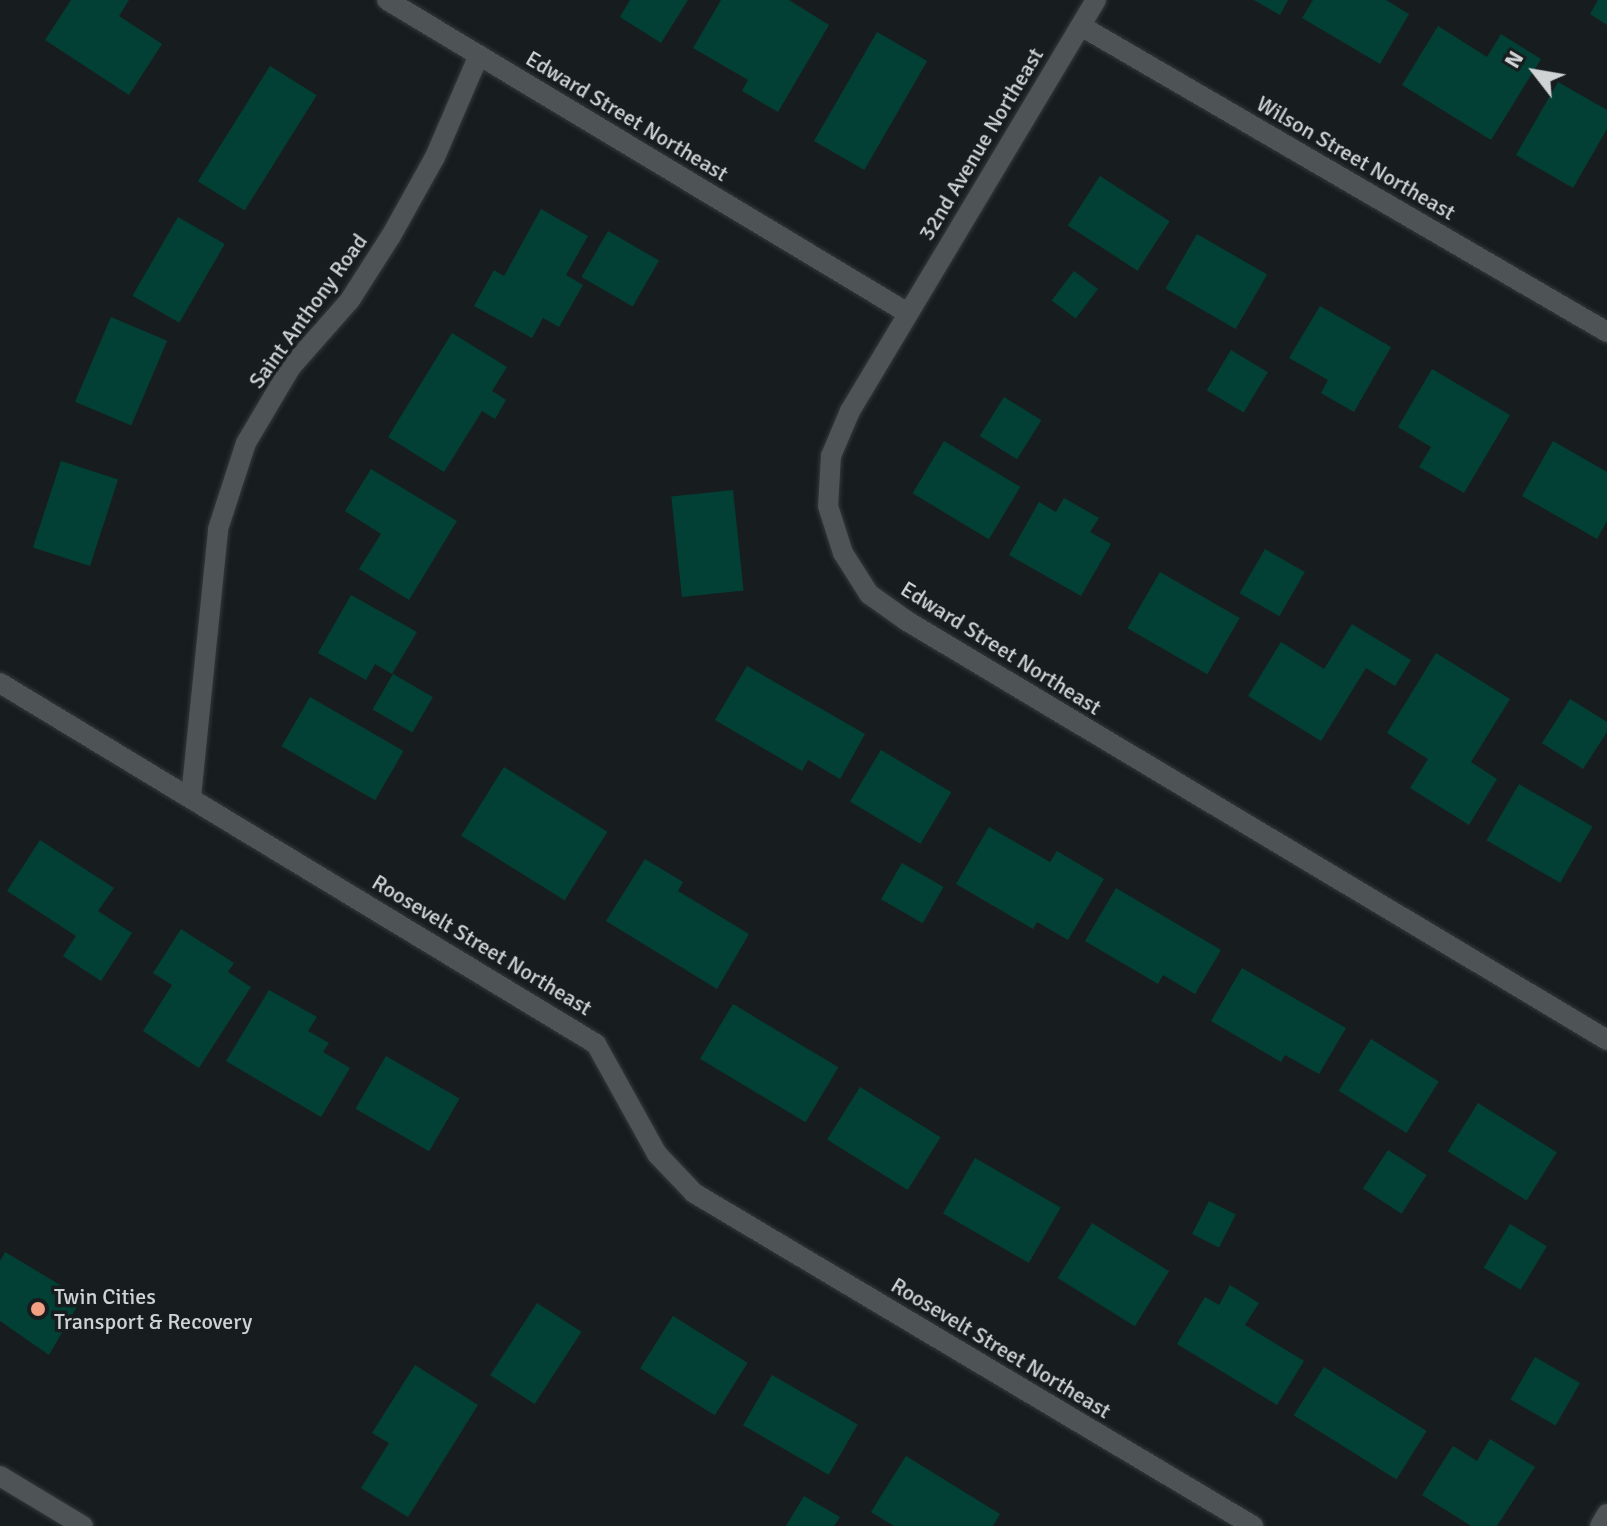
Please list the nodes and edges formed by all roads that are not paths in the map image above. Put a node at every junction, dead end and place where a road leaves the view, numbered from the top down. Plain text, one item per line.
1 (387, 0) edge
2 (1096, 0) edge
3 (1081, 26) junction
4 (479, 55) junction
5 (906, 312) junction
6 (1607, 332) edge
7 (0, 683) edge
8 (191, 797) junction
9 (1607, 1040) edge
10 (0, 1476) edge
11 (1607, 1514) edge
12 (83, 1526) edge
13 (1253, 1526) edge
14 (1600, 1526) edge

1 - 4 street, Edward Street Northeast
2 - 3 street, 32nd Avenue Northeast
3 - 5 street, 32nd Avenue Northeast
3 - 6 street, Wilson Street Northeast
4 - 5 street, Edward Street Northeast
4 - 8 street, Saint Anthony Road
5 - 9 street, Edward Street Northeast
7 - 8 street, Roosevelt Street Northeast
8 - 13 street, Roosevelt Street Northeast
10 - 12 street
11 - 14 street

